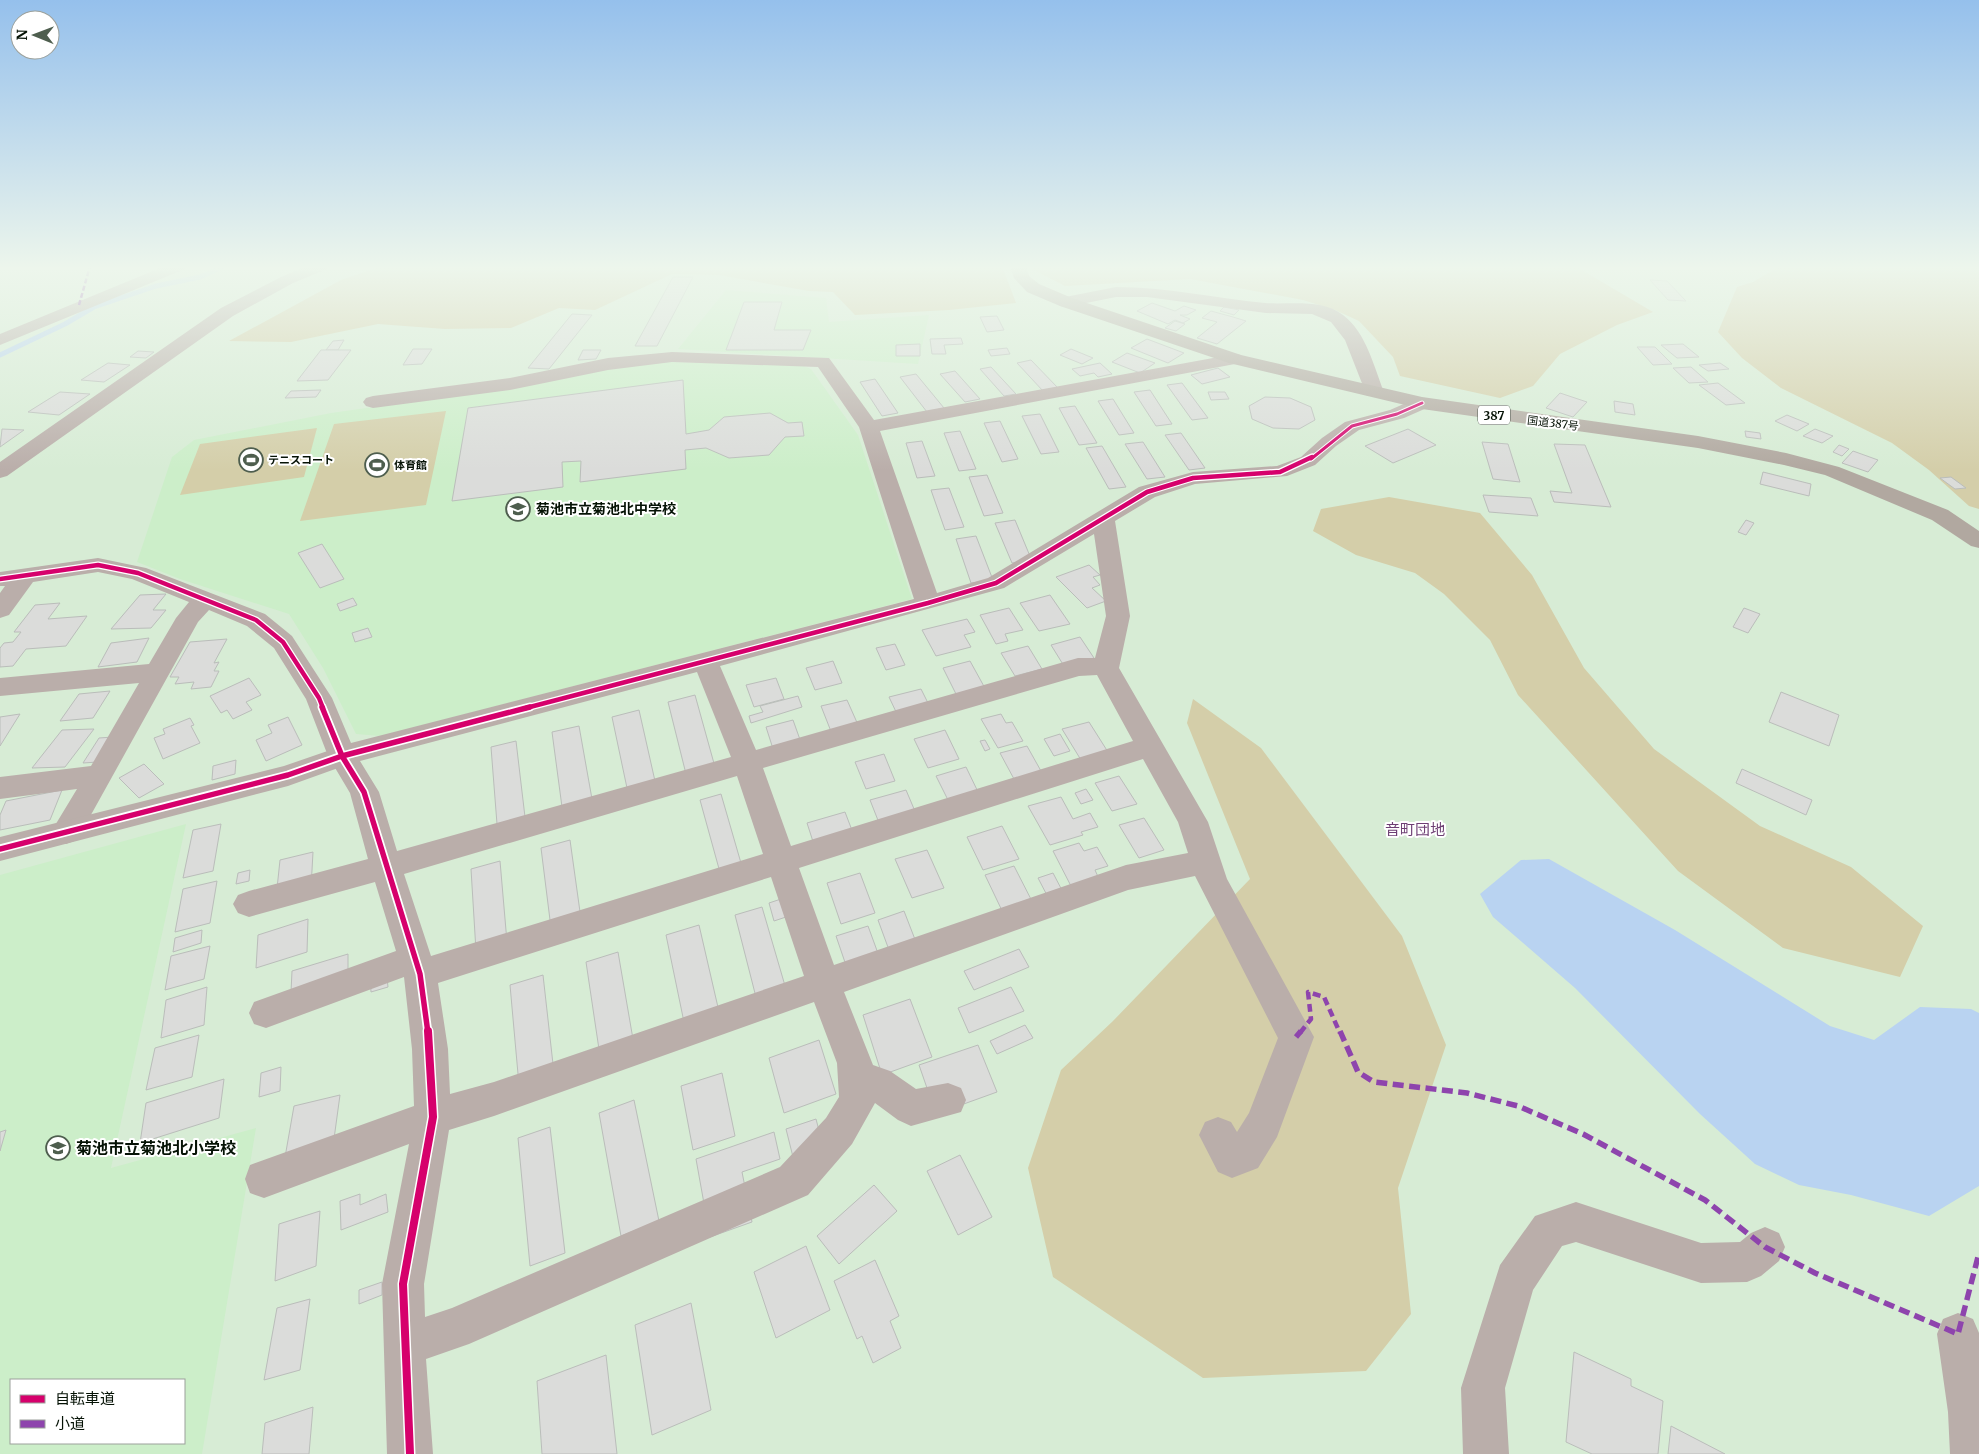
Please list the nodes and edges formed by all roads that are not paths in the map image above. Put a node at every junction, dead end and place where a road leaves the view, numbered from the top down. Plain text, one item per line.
1 (15, 334) edge
2 (196, 334) edge
3 (1160, 334) edge
4 (1350, 334) edge
5 (0, 340) edge
6 (1235, 359) junction
7 (1374, 392) junction
8 (373, 402) dead end
9 (1422, 403) junction
10 (869, 427) junction
11 (0, 472) edge
12 (1104, 518) junction
13 (1979, 541) edge
14 (26, 574) junction
15 (0, 579) edge
16 (204, 601) junction
17 (928, 603) junction
18 (0, 610) edge
19 (705, 661) junction
20 (1106, 666) junction
21 (158, 672) junction
22 (0, 688) edge
23 (1151, 746) junction
24 (342, 756) junction
25 (747, 762) junction
26 (100, 776) junction
27 (0, 788) edge
28 (66, 832) junction
29 (0, 849) edge
30 (782, 862) junction
31 (1205, 862) junction
32 (385, 867) junction
33 (249, 904) dead end
34 (418, 966) junction
35 (823, 982) junction
36 (266, 1013) dead end
37 (857, 1080) junction
38 (948, 1100) dead end
39 (433, 1117) junction
40 (1218, 1135) dead end
41 (264, 1179) dead end
42 (1765, 1247) dead end
43 (1958, 1334) dead end
44 (404, 1345) junction
45 (410, 1454) edge
46 (1486, 1454) edge
47 (1973, 1454) edge

1 - 5 street
2 - 11 street
3 - 6 highway, 国道387号 / 387
4 - 7 street
6 - 7 highway, 国道387号 / 387
6 - 10 street
7 - 9 highway, 国道387号 / 387
8 - 10 street
9 - 12 street
9 - 13 highway, 国道387号 / 387
10 - 17 street
12 - 17 street
12 - 20 street
14 - 15 street
14 - 16 street
14 - 18 street
16 - 21 street
16 - 24 street
17 - 19 street
19 - 24 street
19 - 25 street
20 - 23 street
20 - 25 street
21 - 22 street
21 - 26 street
23 - 30 street
23 - 31 street
24 - 28 street
24 - 32 street
25 - 30 street
25 - 32 street
26 - 27 street
26 - 28 street
28 - 29 street
30 - 34 street
30 - 35 street
31 - 35 street
31 - 40 street
32 - 33 street
32 - 34 street
34 - 36 street
34 - 39 street
35 - 37 street
35 - 39 street
37 - 38 street
37 - 44 street
39 - 41 street
39 - 44 street
42 - 46 street
43 - 47 street
44 - 45 street

